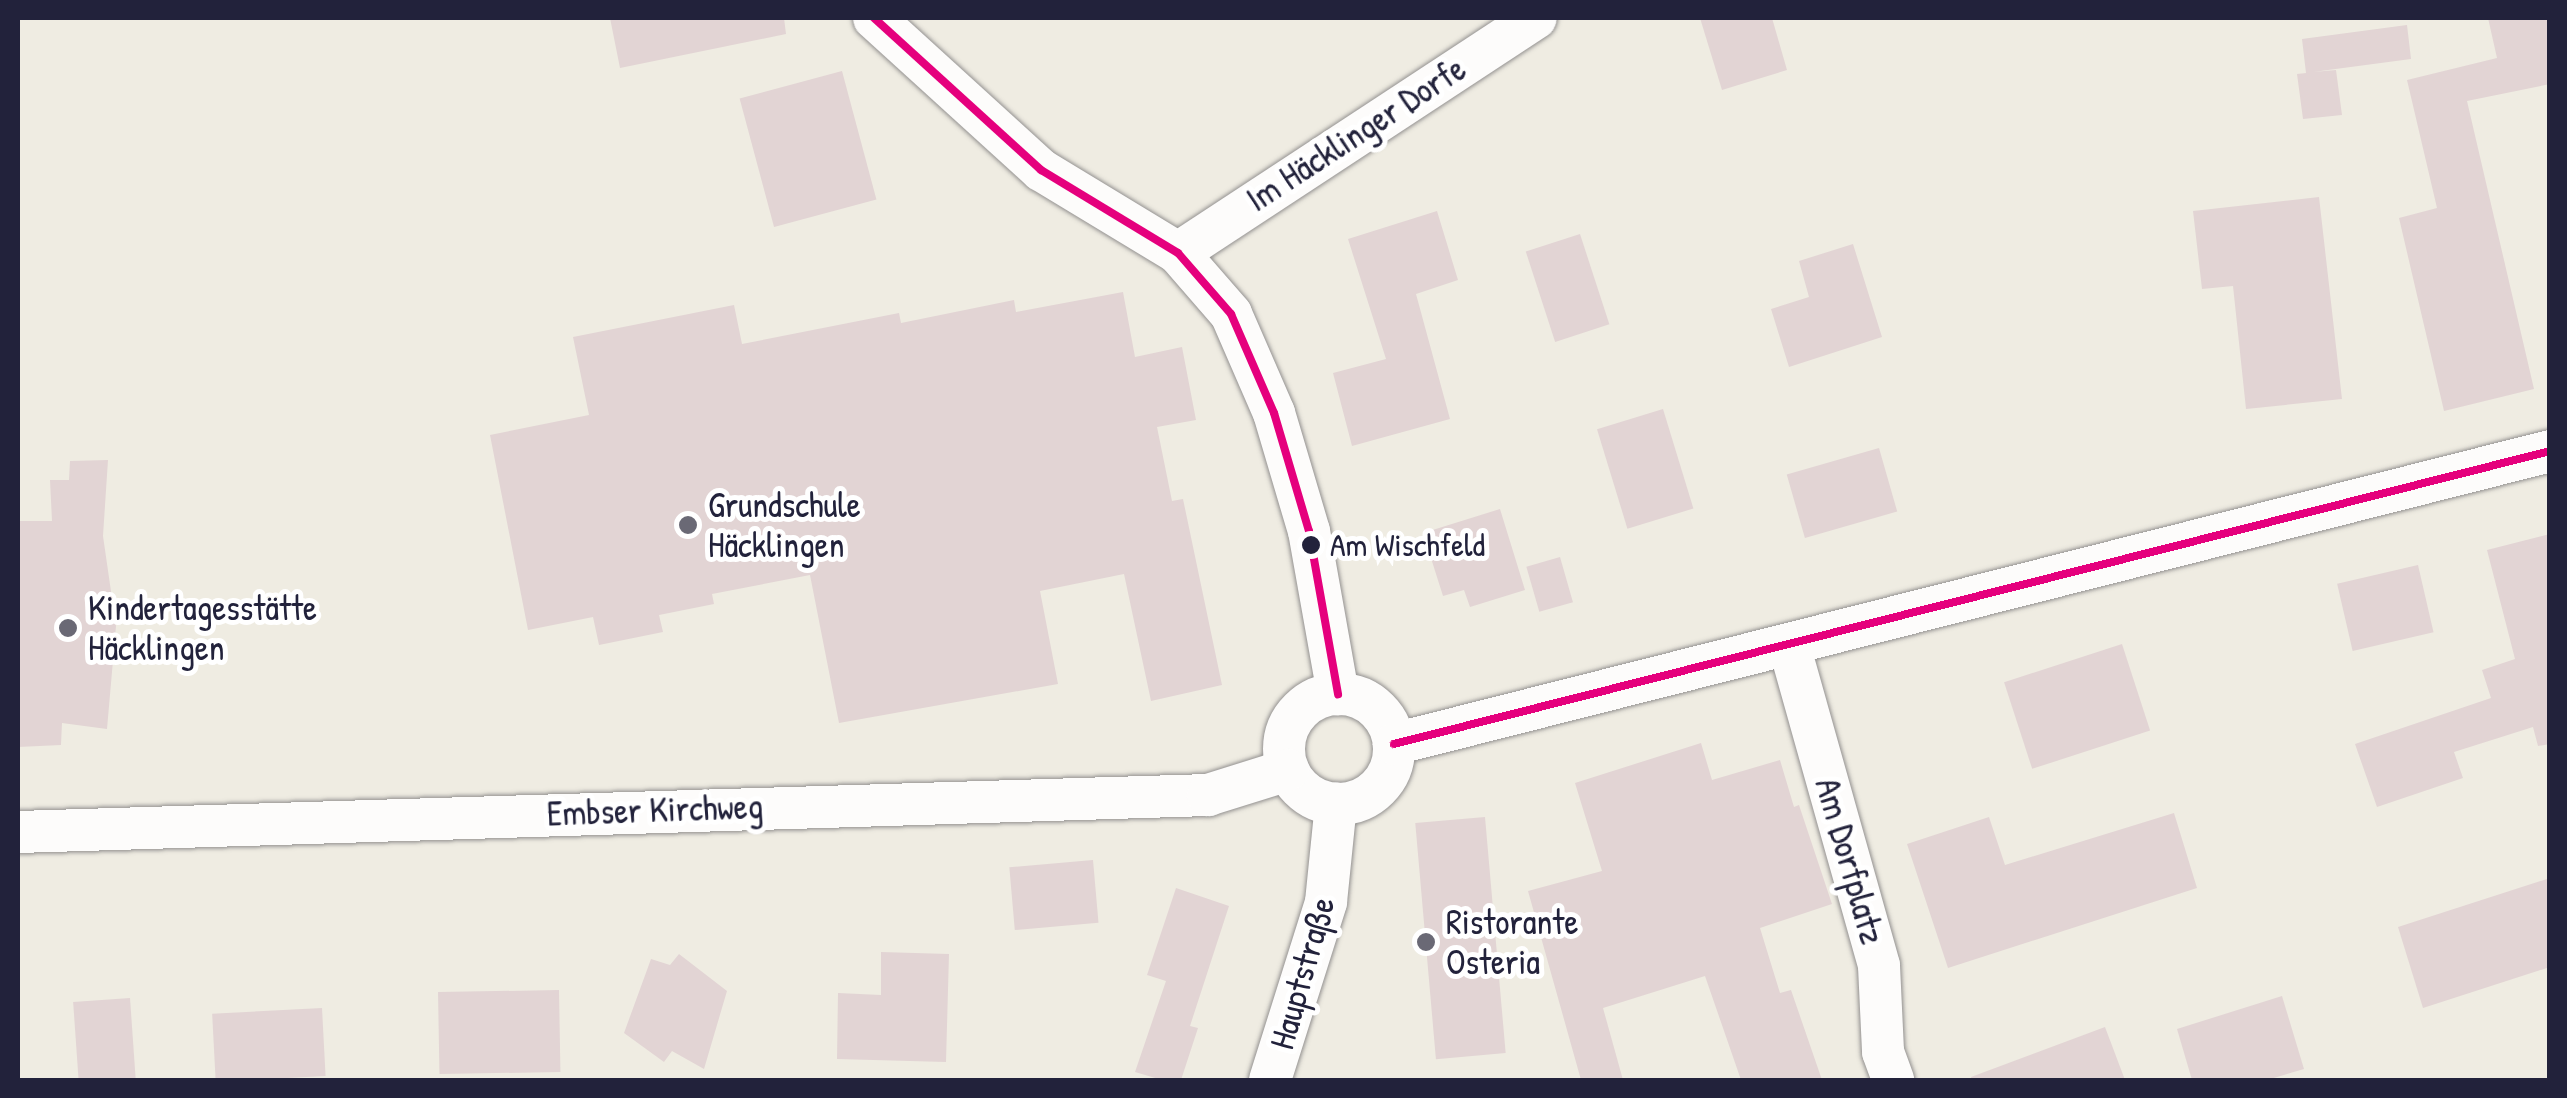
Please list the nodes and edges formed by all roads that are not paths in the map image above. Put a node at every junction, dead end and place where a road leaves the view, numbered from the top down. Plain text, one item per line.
1 (874, 18) edge
2 (1536, 18) edge
3 (1178, 253) junction
4 (2550, 451) edge
5 (1789, 645) junction
6 (1338, 694) junction
7 (1394, 744) junction
8 (1288, 770) junction
9 (1336, 804) junction
10 (18, 832) edge
11 (1270, 1080) edge
12 (1893, 1080) edge

1 - 3 street
2 - 3 street, Im Häcklinger Dorfe
3 - 6 street
4 - 5 street
5 - 7 street
5 - 12 street, Am Dorfplatz
6 - 7 street
6 - 8 street
7 - 9 street
8 - 9 street
8 - 10 street, Embser Kirchweg
9 - 11 street, Hauptstraße

